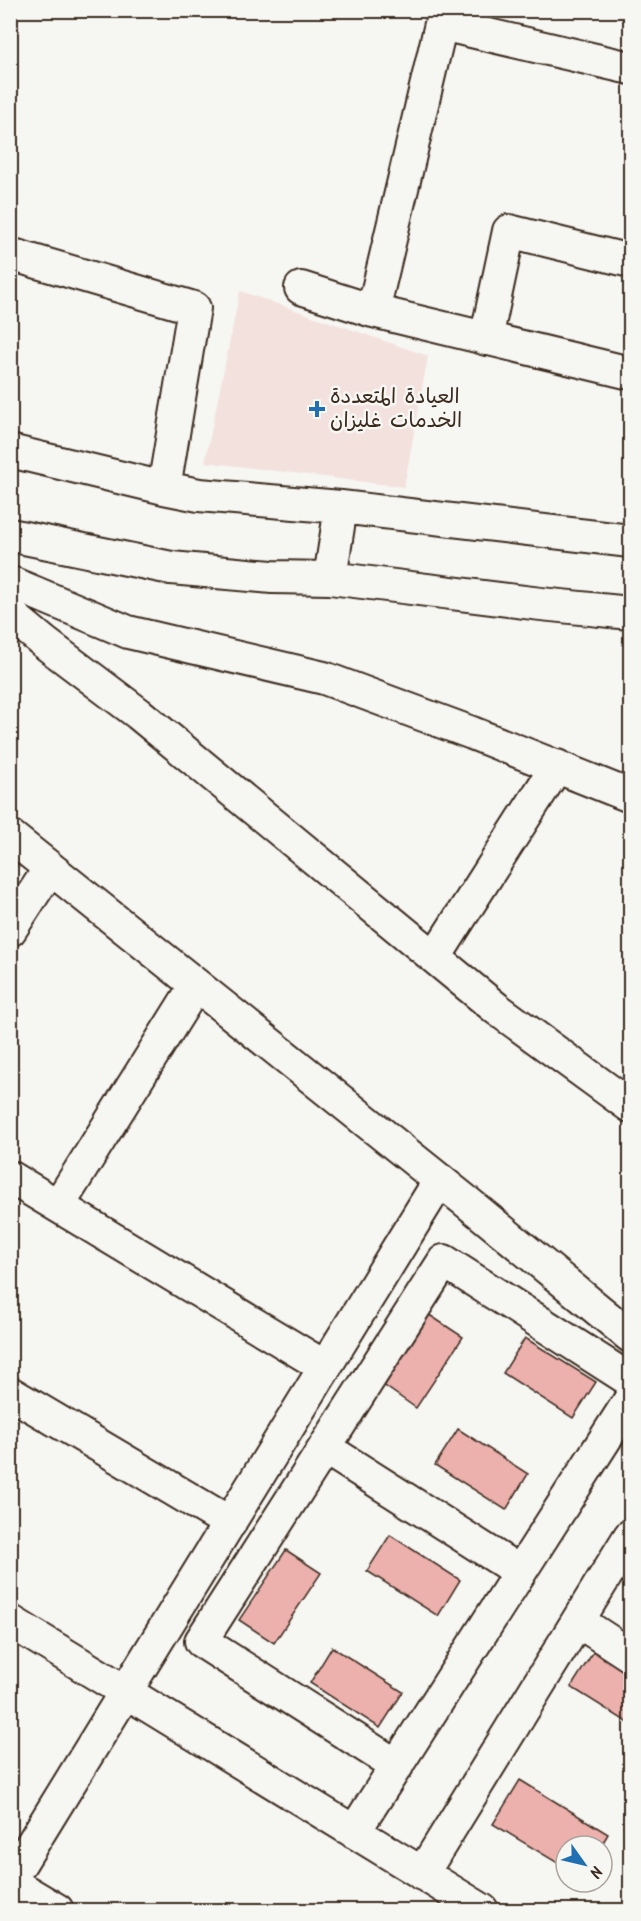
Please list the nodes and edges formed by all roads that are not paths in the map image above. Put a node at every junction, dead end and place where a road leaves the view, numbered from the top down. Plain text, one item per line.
1 (630, 68) edge
2 (10, 254) edge
3 (630, 261) edge
4 (301, 288) dead end
5 (373, 311) junction
6 (486, 339) junction
7 (630, 373) edge
8 (10, 451) edge
9 (164, 488) junction
10 (341, 507) junction
11 (15, 536) edge
12 (630, 541) edge
13 (330, 578) junction
14 (12, 599) edge
15 (630, 613) edge
16 (557, 766) junction
17 (630, 796) edge
18 (10, 836) edge
19 (50, 868) junction
20 (10, 930) edge
21 (435, 957) junction
22 (195, 985) junction
23 (630, 1106) edge
24 (10, 1178) edge
25 (440, 1180) junction
26 (58, 1206) junction
27 (630, 1336) edge
28 (325, 1367) junction
29 (630, 1380) edge
30 (10, 1393) edge
31 (630, 1400) edge
32 (325, 1448) junction
33 (230, 1523) junction
34 (630, 1536) edge
35 (520, 1572) junction
36 (10, 1621) edge
37 (578, 1621) junction
38 (630, 1655) edge
39 (126, 1691) junction
40 (397, 1766) junction
41 (354, 1832) junction
42 (422, 1874) junction
43 (10, 1881) edge
44 (57, 1911) edge
45 (482, 1911) edge

1 - 5 street
2 - 9 street
3 - 6 street
4 - 5 street
5 - 6 street
6 - 7 street
8 - 9 street
9 - 10 street
10 - 12 street
10 - 13 street
11 - 13 street
11 - 14 street
13 - 15 street
14 - 16 street
14 - 21 street
16 - 17 street
16 - 21 street
18 - 19 street
19 - 20 street
19 - 22 street
21 - 23 street
22 - 25 street
22 - 26 street
24 - 26 street
25 - 27 street
25 - 28 street
26 - 28 street
28 - 33 street
29 - 32 street
30 - 33 street
31 - 35 street
32 - 35 street
32 - 40 street
33 - 39 street
34 - 37 street
35 - 40 street
36 - 39 street
37 - 38 street
37 - 42 street
39 - 41 street
39 - 43 street
40 - 41 street
41 - 42 street
42 - 45 street
43 - 44 street

